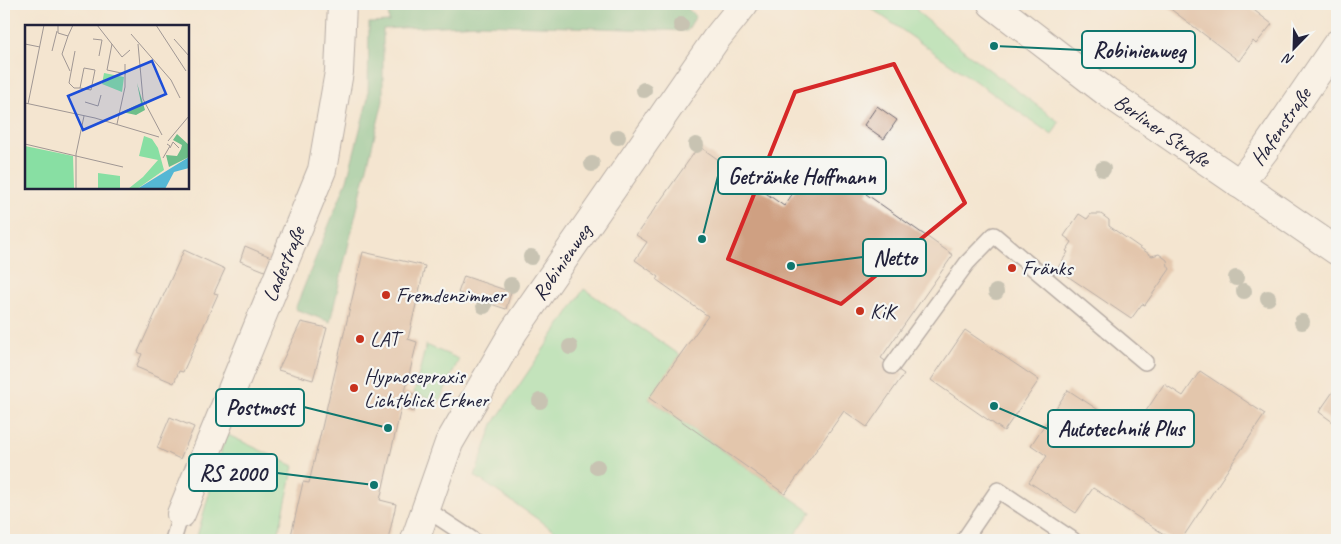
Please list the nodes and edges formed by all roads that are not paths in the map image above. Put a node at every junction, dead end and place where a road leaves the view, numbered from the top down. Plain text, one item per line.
1 (342, 4) edge
2 (744, 4) edge
3 (992, 4) edge
4 (1337, 44) edge
5 (1239, 184) junction
6 (1337, 251) edge
7 (1145, 362) dead end
8 (892, 366) dead end
9 (426, 509) junction
10 (181, 514) joint
11 (173, 540) edge
12 (415, 540) edge
13 (472, 540) edge
14 (964, 540) edge
15 (1073, 540) edge

1 - 10 street, Ladestraße
2 - 9 street, Robinienweg
3 - 5 street, Berliner Straße
4 - 5 street, Hafenstraße
5 - 6 street, Berliner Straße
7 - 8 lane
9 - 12 street, Robinienweg
9 - 13 lane
10 - 11 lane
14 - 15 lane

